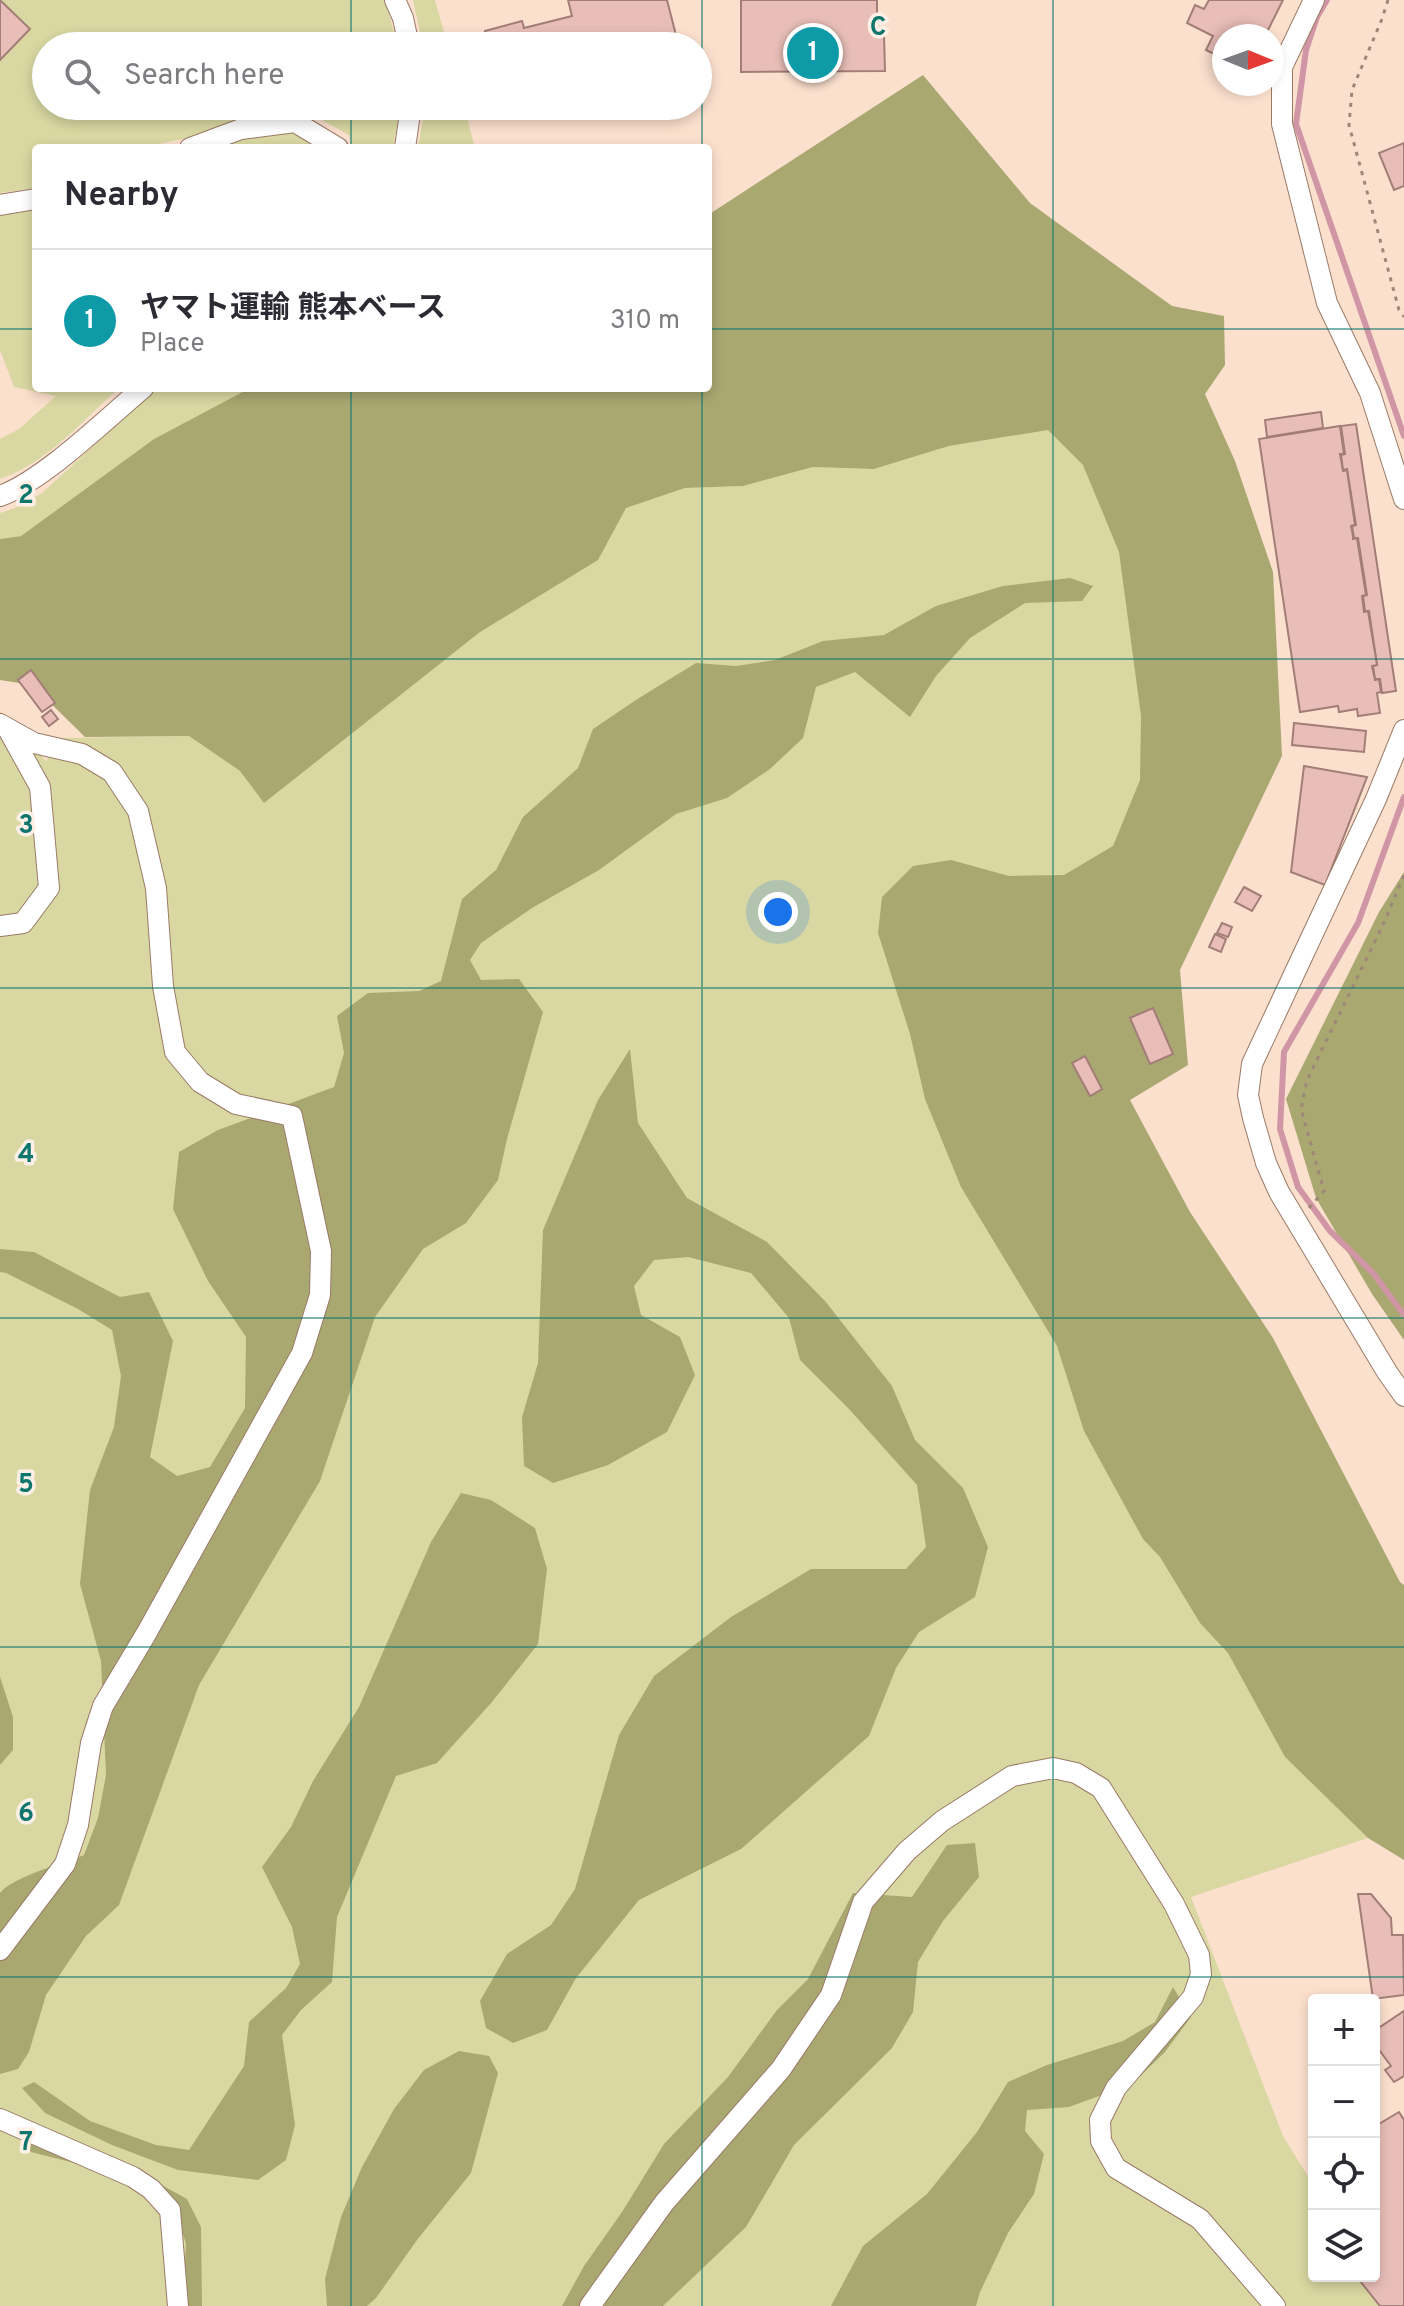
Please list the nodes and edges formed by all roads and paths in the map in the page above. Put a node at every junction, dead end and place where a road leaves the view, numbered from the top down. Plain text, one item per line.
1 (395, 0) edge
2 (1314, 0) edge
3 (1388, 0) edge
4 (406, 32) edge
5 (409, 120) edge
6 (201, 144) edge
7 (331, 144) edge
8 (406, 144) edge
9 (32, 200) edge
10 (0, 205) edge
11 (1404, 317) edge
12 (138, 392) edge
13 (0, 496) edge
14 (1404, 499) edge
15 (4, 728) edge
16 (1404, 730) edge
17 (1404, 875) edge
18 (0, 926) edge
19 (1306, 1212) dead end
20 (1404, 1396) edge
21 (0, 1950) edge
22 (0, 2119) edge
23 (178, 2306) edge
24 (590, 2306) edge
25 (1275, 2306) edge

1 - 4 street
2 - 14 street
3 - 11 path
5 - 8 street
6 - 7 street
9 - 10 street
12 - 13 street
15 - 18 street
15 - 21 street
16 - 20 street
17 - 19 path
22 - 23 street
24 - 25 street

